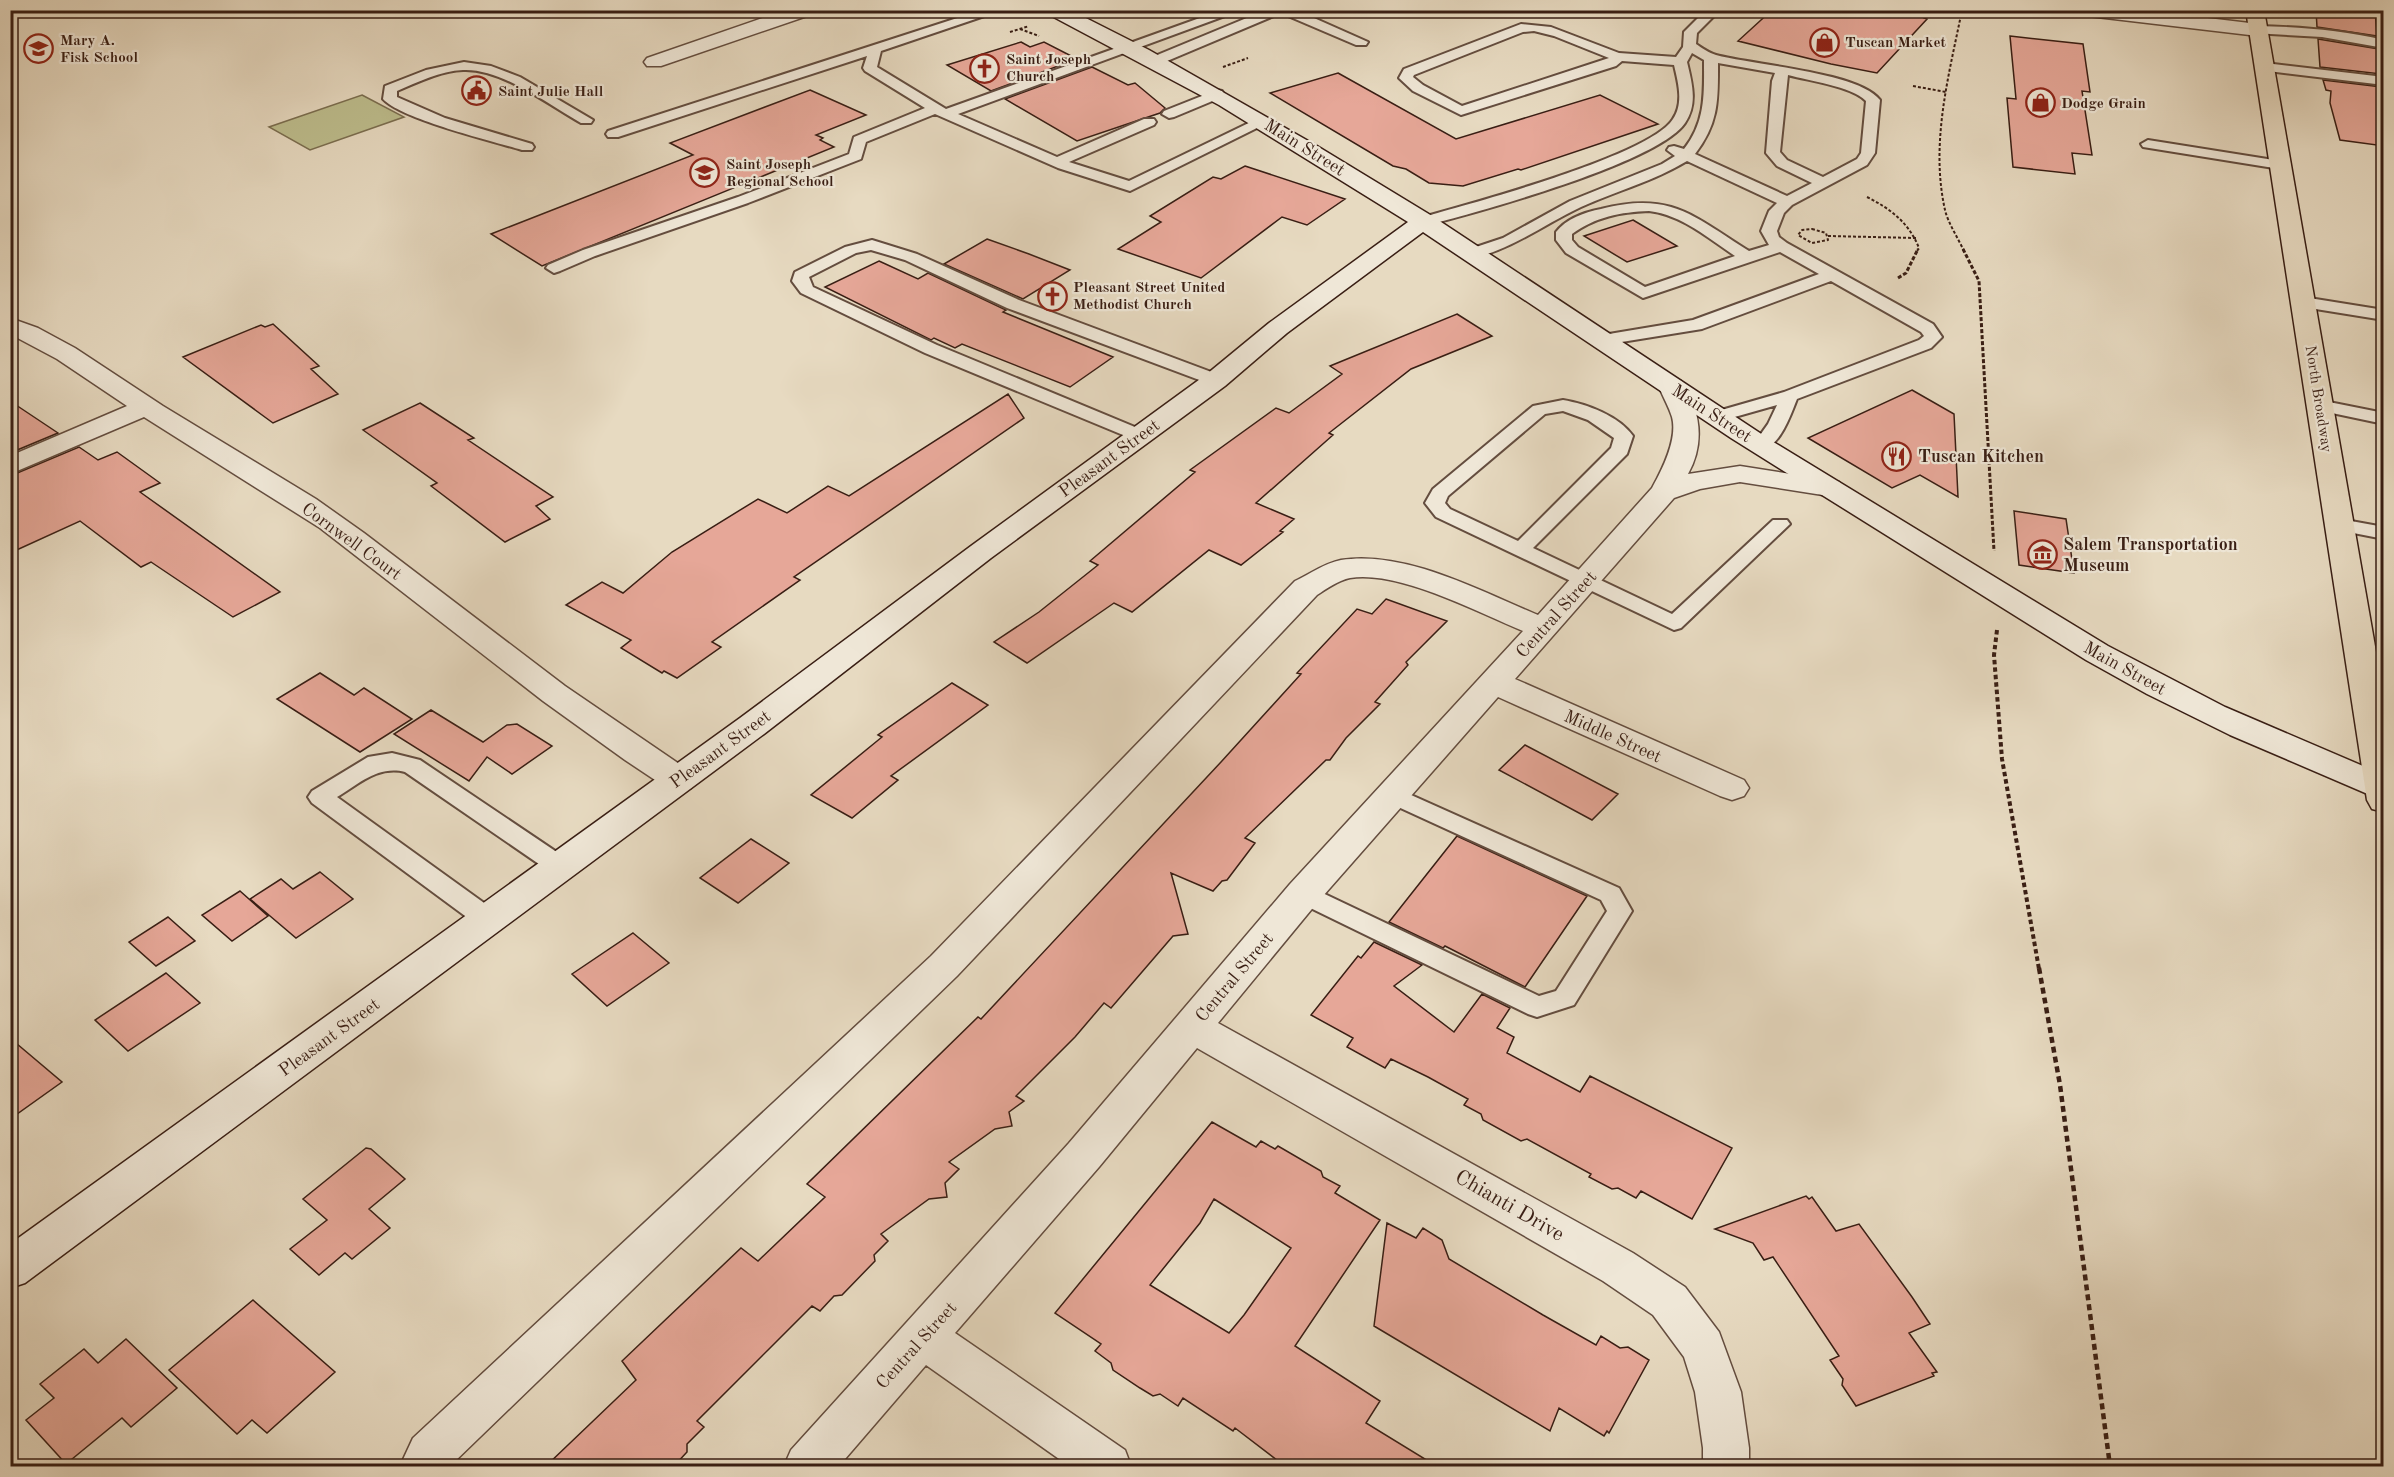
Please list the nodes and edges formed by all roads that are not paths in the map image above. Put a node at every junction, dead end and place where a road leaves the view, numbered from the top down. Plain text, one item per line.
1 (806, 10) edge
2 (996, 10) edge
3 (1235, 10) edge
4 (1278, 10) edge
5 (1284, 10) edge
6 (1714, 10) edge
7 (2088, 10) edge
8 (1064, 12) edge
9 (2107, 12) edge
10 (2257, 20) edge
11 (1361, 42) dead end
12 (2384, 44) edge
13 (1689, 46) junction
14 (1131, 48) junction
15 (875, 50) junction
16 (1618, 57) junction
17 (1712, 58) junction
18 (1155, 61) junction
19 (654, 62) dead end
20 (1680, 62) junction
21 (2265, 67) junction
22 (1783, 70) junction
23 (2384, 81) edge
24 (1217, 94) junction
25 (940, 111) junction
26 (1169, 114) dead end
27 (586, 120) dead end
28 (1264, 121) junction
29 (1149, 122) dead end
30 (613, 134) dead end
31 (1651, 142) junction
32 (2148, 144) dead end
33 (527, 147) dead end
34 (1687, 155) junction
35 (1057, 162) junction
36 (2280, 165) junction
37 (1824, 183) junction
38 (1787, 202) junction
39 (1424, 221) junction
40 (1781, 246) junction
41 (1473, 253) junction
42 (1747, 257) junction
43 (554, 268) dead end
44 (1831, 275) junction
45 (2303, 302) junction
46 (2384, 315) edge
47 (10, 325) edge
48 (1603, 340) junction
49 (1216, 380) junction
50 (1672, 387) junction
51 (1790, 396) junction
52 (2319, 405) junction
53 (146, 407) junction
54 (1717, 417) junction
55 (2384, 419) edge
56 (1140, 436) junction
57 (1762, 445) junction
58 (10, 466) edge
59 (1829, 488) junction
60 (1664, 492) junction
61 (1780, 524) dead end
62 (2340, 525) junction
63 (2384, 533) edge
64 (1521, 549) junction
65 (1586, 581) junction
66 (1543, 628) junction
67 (1494, 682) junction
68 (679, 780) junction
69 (1732, 788) dead end
70 (2383, 792) edge
71 (1391, 794) junction
72 (561, 867) junction
73 (1303, 894) junction
74 (489, 920) junction
75 (1192, 1027) junction
76 (10, 1269) edge
77 (923, 1337) junction
78 (423, 1467) edge
79 (808, 1467) edge
80 (1108, 1467) edge
81 (1725, 1467) edge

1 - 19 street
2 - 15 lane
3 - 14 lane
4 - 18 lane
5 - 11 lane
6 - 13 lane
7 - 9 street
8 - 14 street, Main Street
9 - 10 street
10 - 12 lane
10 - 21 main road, North Broadway
13 - 17 lane
13 - 20 lane
14 - 18 street, Main Street
14 - 25 lane
15 - 25 lane
15 - 30 lane
16 - 16 lane
16 - 20 lane
17 - 22 lane
17 - 34 lane
18 - 24 street, Main Street
20 - 31 lane
21 - 23 lane
21 - 36 main road, North Broadway
22 - 37 lane
22 - 37 lane
24 - 26 lane
24 - 28 street, Main Street
25 - 35 lane
25 - 43 lane
27 - 33 lane
28 - 35 lane
28 - 39 street, Main Street
29 - 35 lane
31 - 34 lane
31 - 39 lane
32 - 36 lane
34 - 38 lane
34 - 41 lane
36 - 45 main road, North Broadway
37 - 38 lane
38 - 40 lane
39 - 41 street, Main Street
39 - 49 street, Pleasant Street
40 - 42 lane
40 - 44 lane
41 - 48 street, Main Street
42 - 42 lane
44 - 48 lane
44 - 51 lane
45 - 46 lane
45 - 52 main road, North Broadway
47 - 53 street, Cornwell Court
48 - 50 street, Main Street
49 - 56 street, Pleasant Street
49 - 56 lane
50 - 54 street, Main Street
50 - 60 street, Central Street
51 - 54 lane
51 - 57 lane
52 - 55 lane
52 - 62 main road, North Broadway
53 - 58 street
53 - 68 street, Cornwell Court
54 - 57 street, Main Street
56 - 68 street, Pleasant Street
57 - 59 street, Main Street
59 - 60 street, Central Street
59 - 70 street, Main Street
60 - 65 street, Central Street
61 - 65 lane
62 - 63 lane
62 - 70 main road, North Broadway
64 - 64 lane
64 - 65 lane
65 - 66 street, Central Street
66 - 67 street, Central Street
66 - 78 street
67 - 69 street, Middle Street
67 - 71 street, Central Street
68 - 72 street, Pleasant Street
71 - 73 street, Central Street
71 - 73 lane
72 - 74 street, Pleasant Street
72 - 74 lane
73 - 75 street, Central Street
74 - 76 street, Pleasant Street
75 - 77 street, Central Street
75 - 81 street, Chianti Drive
77 - 79 street, Central Street
77 - 80 street

